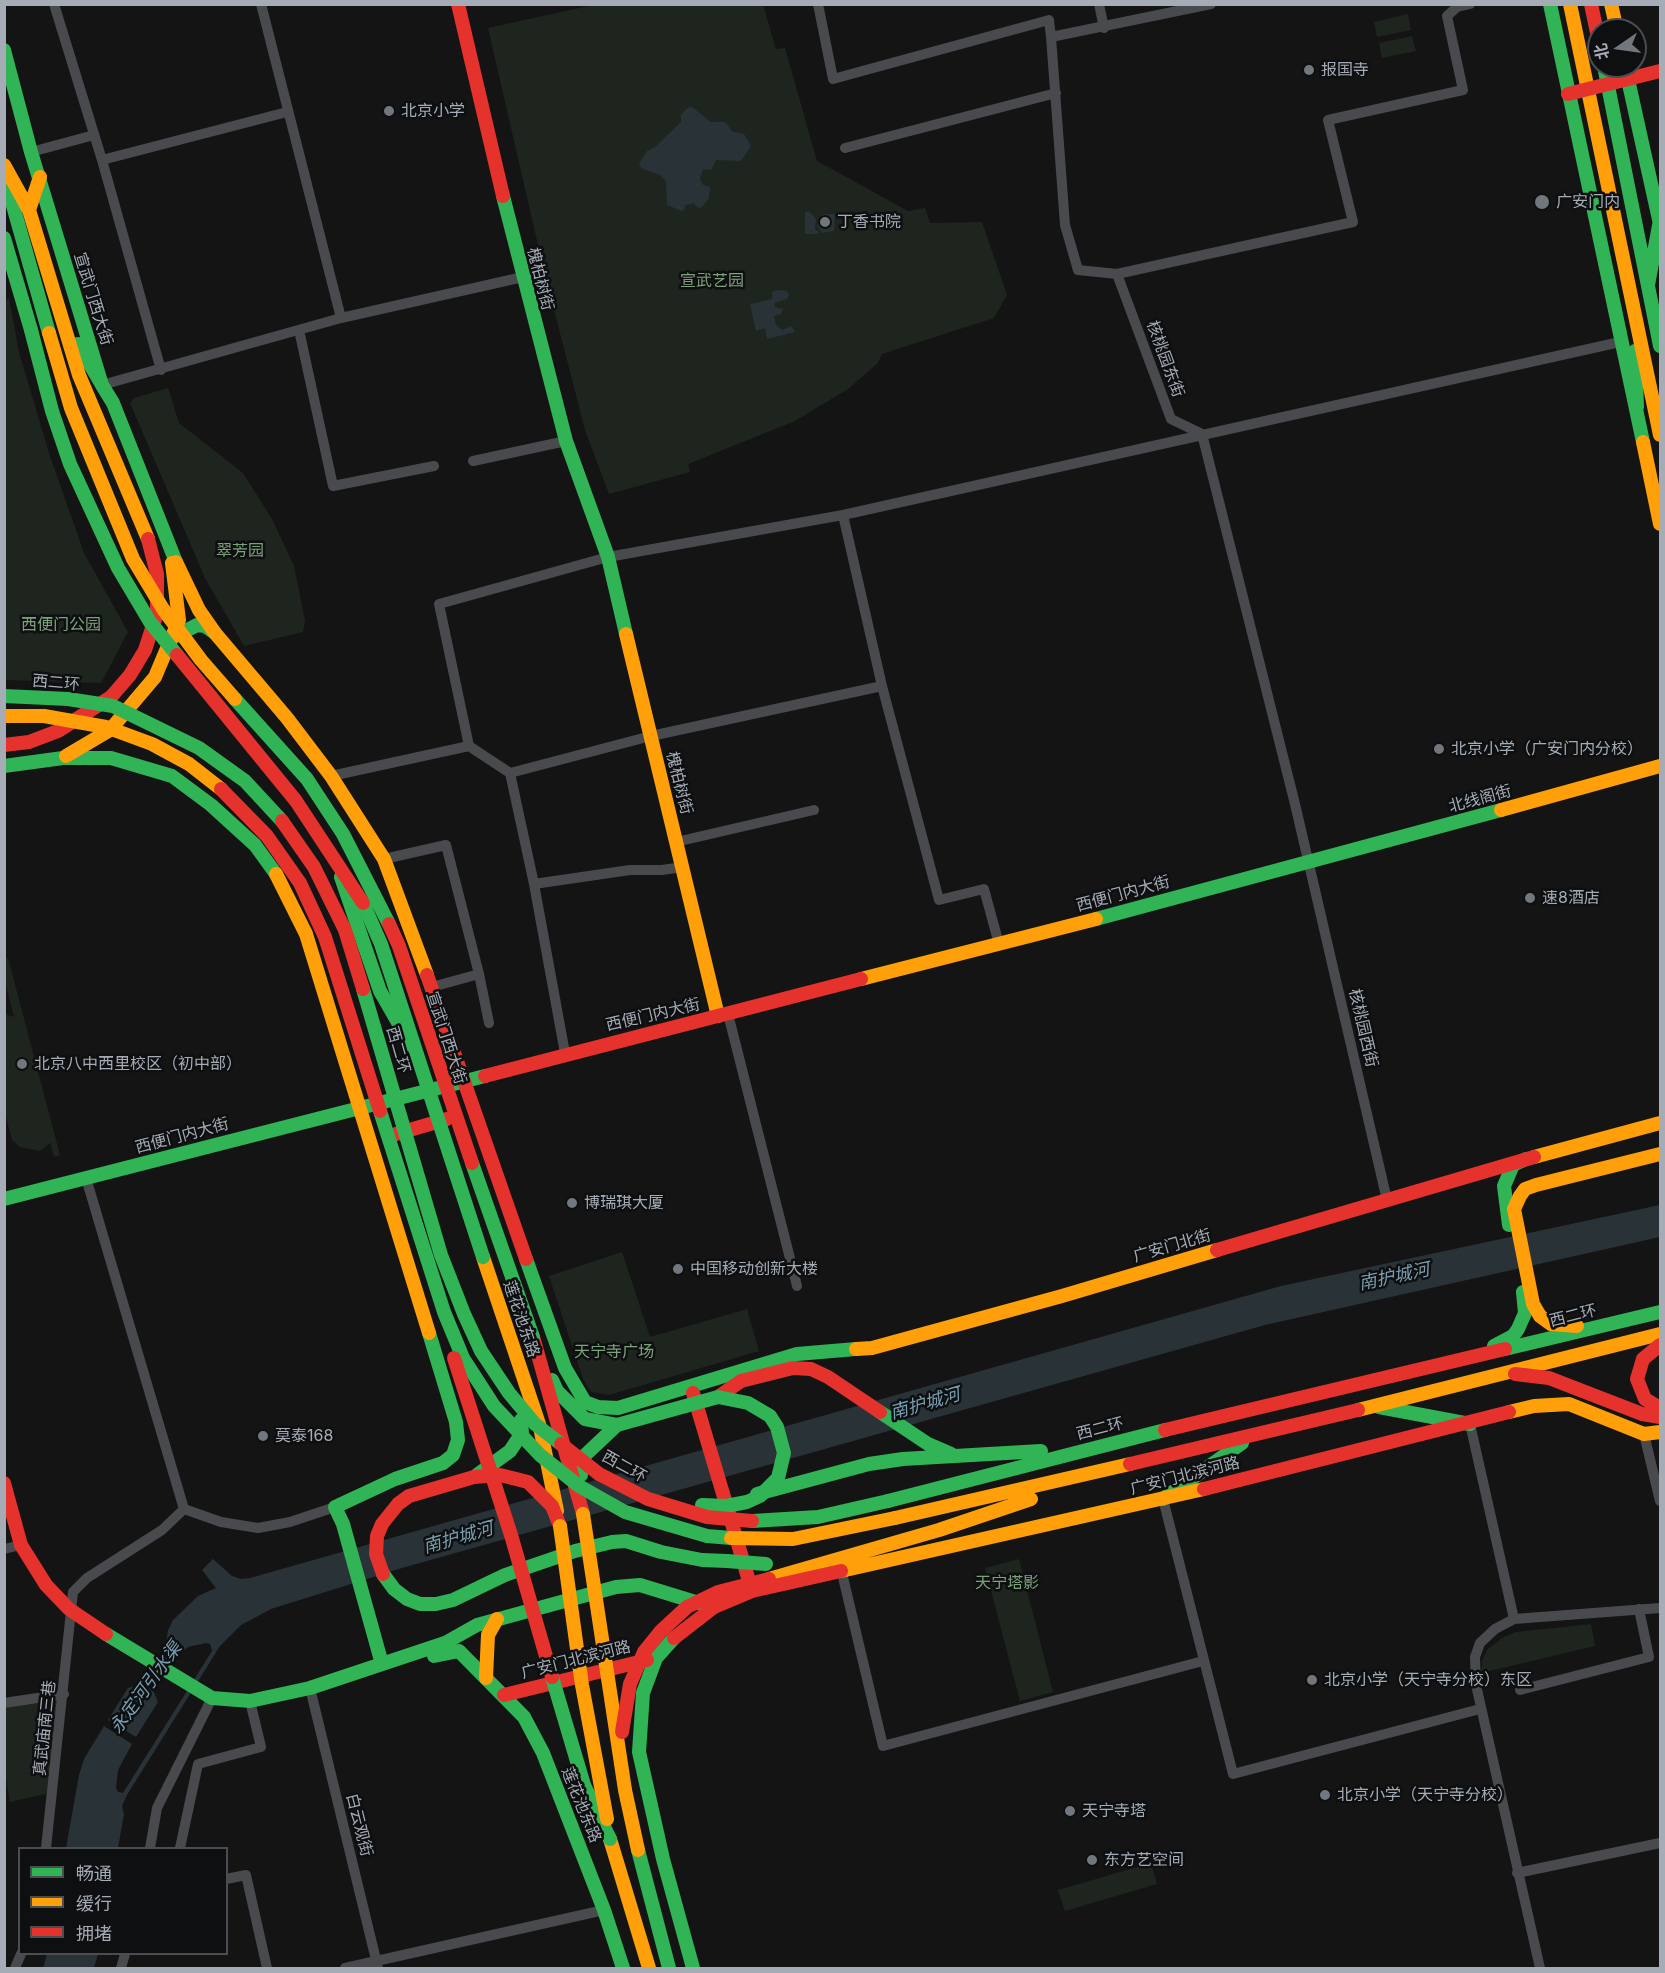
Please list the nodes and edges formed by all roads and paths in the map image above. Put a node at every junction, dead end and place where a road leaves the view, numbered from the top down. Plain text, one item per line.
1 (54, 4) edge
2 (261, 4) edge
3 (458, 4) edge
4 (467, 4) edge
5 (818, 4) edge
6 (1099, 4) edge
7 (1211, 4) edge
8 (1470, 4) edge
9 (1550, 4) edge
10 (1570, 4) edge
11 (1456, 6) edge
12 (1104, 28) junction
13 (1051, 36) junction
14 (4, 50) edge
15 (1607, 78) edge
16 (1617, 78) edge
17 (1627, 78) edge
18 (1608, 84) junction
19 (1588, 89) junction
20 (1056, 93) junction
21 (1568, 94) junction
22 (287, 112) junction
23 (94, 135) junction
24 (845, 148) dead end
25 (31, 152) junction
26 (102, 160) junction
27 (4, 165) edge
28 (4, 174) edge
29 (40, 177) junction
30 (29, 210) junction
31 (1660, 222) edge
32 (4, 238) edge
33 (1117, 274) junction
34 (527, 276) junction
35 (1648, 285) junction
36 (1651, 300) junction
37 (1633, 305) junction
38 (60, 314) junction
39 (341, 318) junction
40 (1660, 319) edge
41 (299, 330) junction
42 (1620, 342) junction
43 (1660, 346) edge
44 (161, 370) junction
45 (102, 385) junction
46 (1637, 407) junction
47 (1202, 434) junction
48 (1660, 435) edge
49 (566, 441) junction
50 (473, 461) dead end
51 (434, 465) dead end
52 (843, 515) junction
53 (1660, 524) edge
54 (170, 549) junction
55 (608, 557) junction
56 (215, 633) junction
57 (171, 638) junction
58 (882, 686) junction
59 (4, 696) edge
60 (4, 716) edge
61 (651, 736) junction
62 (4, 745) edge
63 (469, 746) junction
64 (63, 758) junction
65 (4, 766) edge
66 (1660, 766) edge
67 (510, 773) junction
68 (331, 776) junction
69 (814, 810) dead end
70 (676, 842) junction
71 (384, 859) junction
72 (1308, 863) junction
73 (683, 867) junction
74 (534, 884) junction
75 (999, 944) junction
76 (479, 974) junction
77 (432, 987) junction
78 (723, 1015) junction
79 (489, 1023) dead end
80 (564, 1053) junction
81 (418, 1056) joint
82 (463, 1079) junction
83 (359, 1106) junction
84 (473, 1112) junction
85 (1660, 1123) edge
86 (370, 1142) junction
87 (1656, 1152) edge
88 (1526, 1159) junction
89 (86, 1178) junction
90 (4, 1199) edge
91 (1388, 1200) junction
92 (1508, 1209) junction
93 (483, 1257) junction
94 (1525, 1285) junction
95 (797, 1286) dead end
96 (444, 1312) junction
97 (1660, 1312) edge
98 (1630, 1319) junction
99 (1660, 1334) edge
100 (533, 1337) junction
101 (1660, 1345) edge
102 (1455, 1362) junction
103 (565, 1368) joint
104 (1497, 1373) junction
105 (690, 1386) junction
106 (718, 1397) junction
107 (1373, 1406) junction
108 (1660, 1408) edge
109 (1660, 1417) edge
110 (1470, 1424) junction
111 (616, 1425) junction
112 (1660, 1432) edge
113 (1644, 1434) junction
114 (1250, 1437) junction
115 (1105, 1444) junction
116 (956, 1456) junction
117 (1113, 1470) junction
118 (474, 1477) junction
119 (4, 1483) edge
120 (721, 1499) junction
121 (1163, 1499) junction
122 (1660, 1501) edge
123 (663, 1503) junction
124 (335, 1507) junction
125 (184, 1509) junction
126 (583, 1514) junction
127 (560, 1526) junction
128 (21, 1545) junction
129 (4, 1549) edge
130 (575, 1551) junction
131 (829, 1563) junction
132 (842, 1573) junction
133 (752, 1592) junction
134 (666, 1595) junction
135 (714, 1607) junction
136 (1660, 1608) edge
137 (69, 1609) junction
138 (1639, 1609) junction
139 (497, 1619) junction
140 (1514, 1619) junction
141 (678, 1633) junction
142 (656, 1658) junction
143 (1203, 1660) junction
144 (382, 1664) junction
145 (486, 1678) junction
146 (310, 1688) junction
147 (1520, 1690) dead end
148 (64, 1694) junction
149 (504, 1695) junction
150 (212, 1698) junction
151 (250, 1701) junction
152 (4, 1703) edge
153 (1480, 1709) junction
154 (620, 1750) junction
155 (610, 1839) junction
156 (1660, 1843) edge
157 (46, 1847) edge
158 (150, 1847) edge
159 (180, 1847) edge
160 (1517, 1873) junction
161 (228, 1879) edge
162 (604, 1910) junction
163 (659, 1929) junction
164 (639, 1937) junction
165 (377, 1965) edge
166 (267, 1968) edge
167 (345, 1968) edge
168 (623, 1968) edge
169 (642, 1968) edge
170 (649, 1968) edge
171 (669, 1968) edge
172 (681, 1968) edge
173 (693, 1968) edge
174 (1540, 1968) edge

1 - 23 street
2 - 22 street
3 - 34 main road, 槐柏树街
4 - 34 main road, 槐柏树街
5 - 13 street
6 - 12 street
7 - 12 street
8 - 11 street
9 - 21 main road
10 - 19 main road
11 - 33 street
12 - 13 street
13 - 20 street
14 - 25 main road, 宣武门西大街
15 - 18 main road
16 - 18 main road
17 - 31 main road
18 - 19 main road
18 - 35 main road
19 - 21 main road
19 - 37 main road
20 - 24 street
20 - 33 street
21 - 42 main road
22 - 26 street
22 - 39 street
23 - 25 street
23 - 26 street
25 - 29 main road, 宣武门西大街
26 - 44 street
27 - 30 main road
28 - 100 main road, 宣武门西大街, bridge
29 - 30 main road
29 - 45 main road, 宣武门西大街
30 - 38 main road
31 - 35 main road
32 - 81 main road, 宣武门西大街, bridge
33 - 47 street, 核桃园东街
34 - 39 street
34 - 49 main road, 槐柏树街
34 - 55 main road, 槐柏树街
35 - 36 main road
36 - 40 main road
36 - 43 main road
37 - 46 main road
37 - 48 main road
38 - 45 main road
38 - 62 main road
39 - 41 street
41 - 44 street
41 - 51 street
42 - 46 main road
42 - 47 street
44 - 45 street
45 - 54 main road, 宣武门西大街
46 - 53 main road
47 - 52 street
47 - 72 street
49 - 50 street
49 - 55 main road, 槐柏树街
52 - 55 street
52 - 58 street
54 - 56 main road, 宣武门西大街
54 - 57 main road, 宣武门西大街
55 - 61 main road, 槐柏树街
55 - 63 street
56 - 57 main road
56 - 68 main road, 宣武门西大街
57 - 64 main road, 宣武门西大街
58 - 61 street
58 - 75 street
59 - 123 main road, 西二环, bridge
60 - 96 main road, 西二环, bridge
61 - 67 street
61 - 70 main road, 槐柏树街
63 - 67 street
63 - 68 street
64 - 65 main road, 宣武门西大街
64 - 83 main road, 宣武门西大街
66 - 72 main road, 北线阁街
67 - 74 street
68 - 71 main road, 宣武门西大街
69 - 70 street
70 - 73 main road, 槐柏树街
71 - 76 street
71 - 77 main road, 宣武门西大街
72 - 75 main road, 西便门内大街
72 - 91 street, 核桃园西街
73 - 74 street
73 - 78 main road, 槐柏树街
74 - 80 street
75 - 78 main road, 西便门内大街
76 - 77 street
76 - 79 street
77 - 82 main road, 宣武门西大街
78 - 80 main road, 西便门内大街
78 - 95 street
80 - 82 main road, 西便门内大街
81 - 93 main road, 莲花池东路, bridge
82 - 83 main road, 西便门内大街
82 - 84 main road, 宣武门西大街
83 - 86 main road, 宣武门西大街
83 - 89 main road, 西便门内大街
84 - 86 main road
84 - 103 main road, 宣武门西大街
85 - 88 main road, 广安门北街
86 - 124 main road, 宣武门西大街
87 - 92 main road
88 - 91 main road, 广安门北街
88 - 92 main road
89 - 90 main road, 西便门内大街
89 - 125 street
91 - 105 main road, 广安门北街
92 - 94 main road
93 - 118 main road, bridge
93 - 127 main road, 莲花池东路, bridge
94 - 98 main road
94 - 102 main road
96 - 117 main road, 西二环, bridge
96 - 155 main road, bridge
97 - 98 main road, 西二环
98 - 102 main road, 西二环
99 - 104 main road, 西二环
100 - 111 main road
100 - 126 main road, 宣武门西大街, bridge
101 - 108 main road
102 - 115 main road, 西二环
103 - 105 main road, 广安门北街
104 - 107 main road, 西二环
104 - 109 main road
105 - 120 main road
106 - 111 main road, bridge
106 - 116 main road
106 - 123 main road, bridge
107 - 110 main road
107 - 114 main road, 西二环
110 - 113 main road, 广安门北滨河路
110 - 121 main road, 广安门北滨河路
110 - 140 street
111 - 126 main road, bridge
112 - 113 main road, 广安门北滨河路
113 - 122 street
114 - 117 main road, 西二环
114 - 121 main road
115 - 116 main road
115 - 123 main road, 西二环, bridge
116 - 120 main road
117 - 131 main road
118 - 127 main road
118 - 130 main road
119 - 128 main road
120 - 130 main road
120 - 133 main road
121 - 132 main road, 广安门北滨河路
121 - 143 street
124 - 125 street
124 - 144 main road
125 - 137 street
126 - 154 main road, bridge
127 - 155 main road, 莲花池东路, bridge
128 - 129 street
128 - 137 main road
130 - 131 main road, bridge
131 - 154 main road, bridge
132 - 133 main road, 广安门北滨河路
132 - 143 street
133 - 135 main road, 广安门北滨河路
134 - 135 main road
134 - 139 main road
134 - 141 main road
135 - 141 main road, 广安门北滨河路
136 - 138 street
137 - 148 street, 真武庙南三巷
137 - 150 main road
138 - 140 street
138 - 147 street
139 - 144 main road
139 - 145 main road
140 - 153 street
141 - 142 main road, 广安门北滨河路
142 - 149 main road, 广安门北滨河路
142 - 173 main road
143 - 153 street
144 - 145 main road, 莲花池东路
144 - 146 main road
145 - 149 main road, 莲花池东路
146 - 151 main road
146 - 165 street, 白云观街
148 - 152 street
148 - 157 street, 真武庙南三巷
149 - 162 main road, 莲花池东路
150 - 151 main road
150 - 158 street
151 - 159 street
153 - 160 street
154 - 163 main road, bridge
155 - 164 main road, 莲花池东路
156 - 160 street
160 - 174 street
161 - 166 street
162 - 165 street
162 - 168 main road, 莲花池东路
163 - 171 main road
163 - 172 main road
164 - 169 main road
164 - 170 main road, 莲花池东路
165 - 167 street

